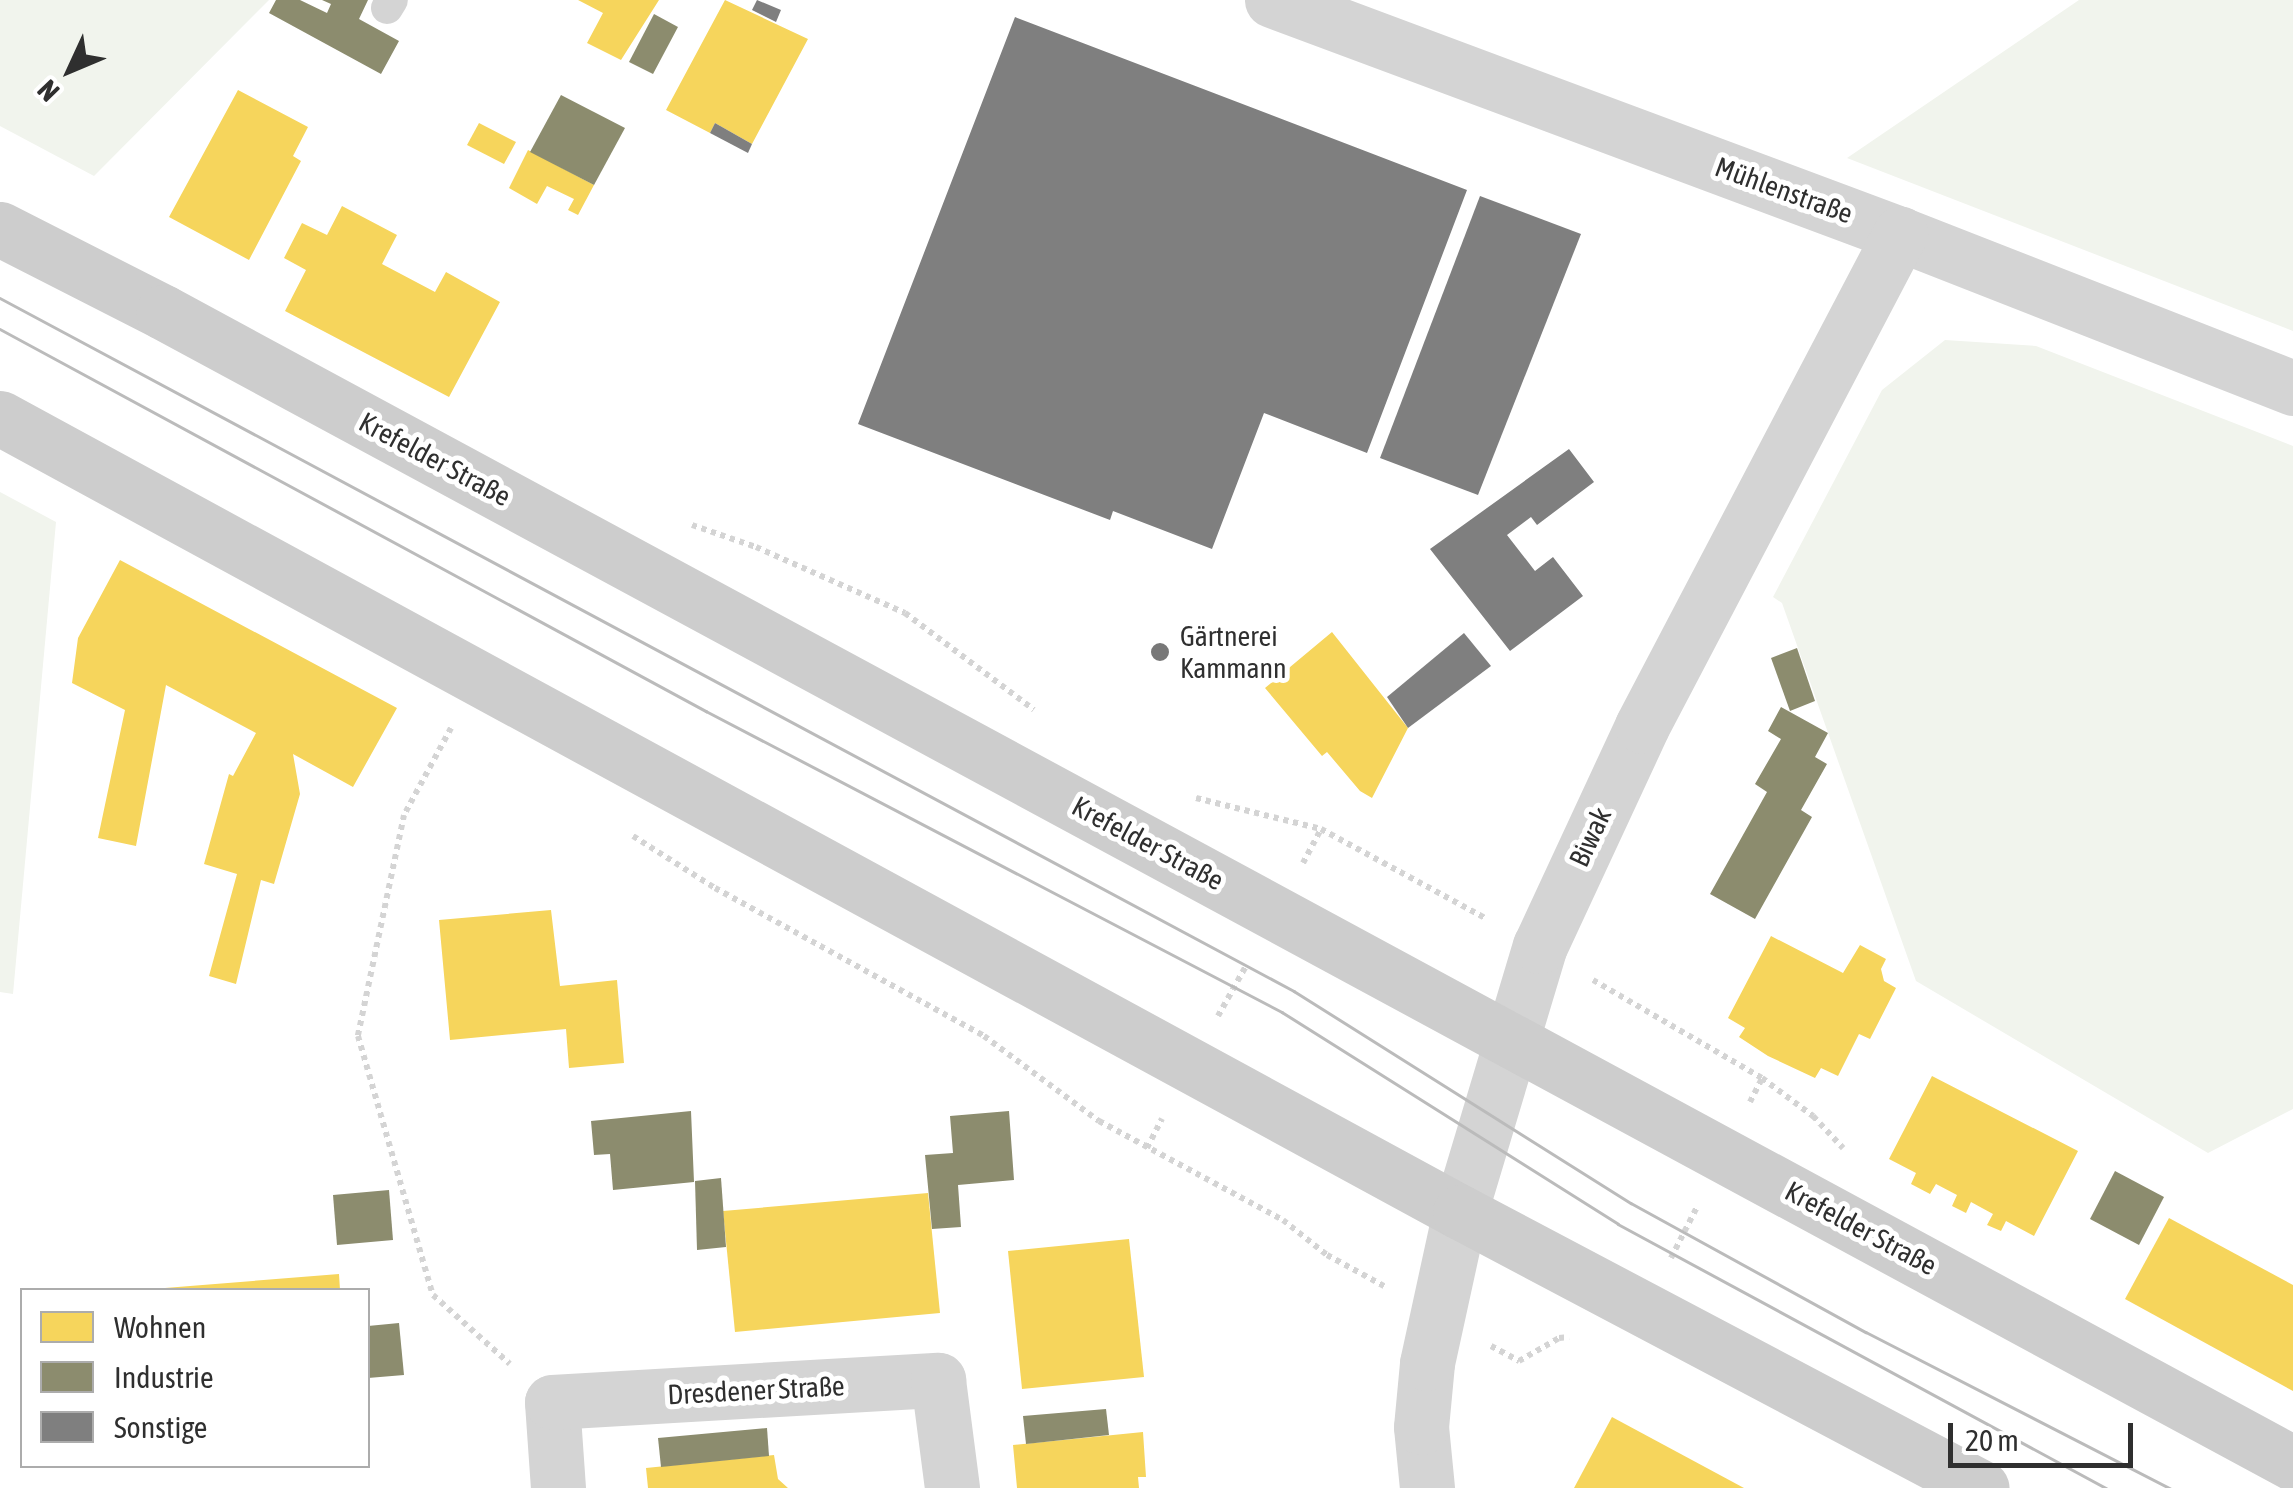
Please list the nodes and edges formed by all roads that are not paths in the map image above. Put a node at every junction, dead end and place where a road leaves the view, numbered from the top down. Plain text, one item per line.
1 (1272, 0) edge
2 (0, 229) edge
3 (1900, 234) junction
4 (2293, 388) edge
5 (0, 418) edge
6 (1514, 1042) junction
7 (1460, 1212) junction
8 (2293, 1463) edge
9 (558, 1488) edge
10 (952, 1488) edge
11 (1427, 1488) edge
12 (1982, 1488) edge

1 - 3 street, Mühlenstraße
2 - 6 main road, Krefelder Straße
3 - 4 street, Mühlenstraße
3 - 6 street, Biwak
5 - 7 main road
6 - 7 street, Biwak
6 - 8 main road, Krefelder Straße
7 - 11 street, Biwak
7 - 12 main road
9 - 10 street, Dresdener Straße

